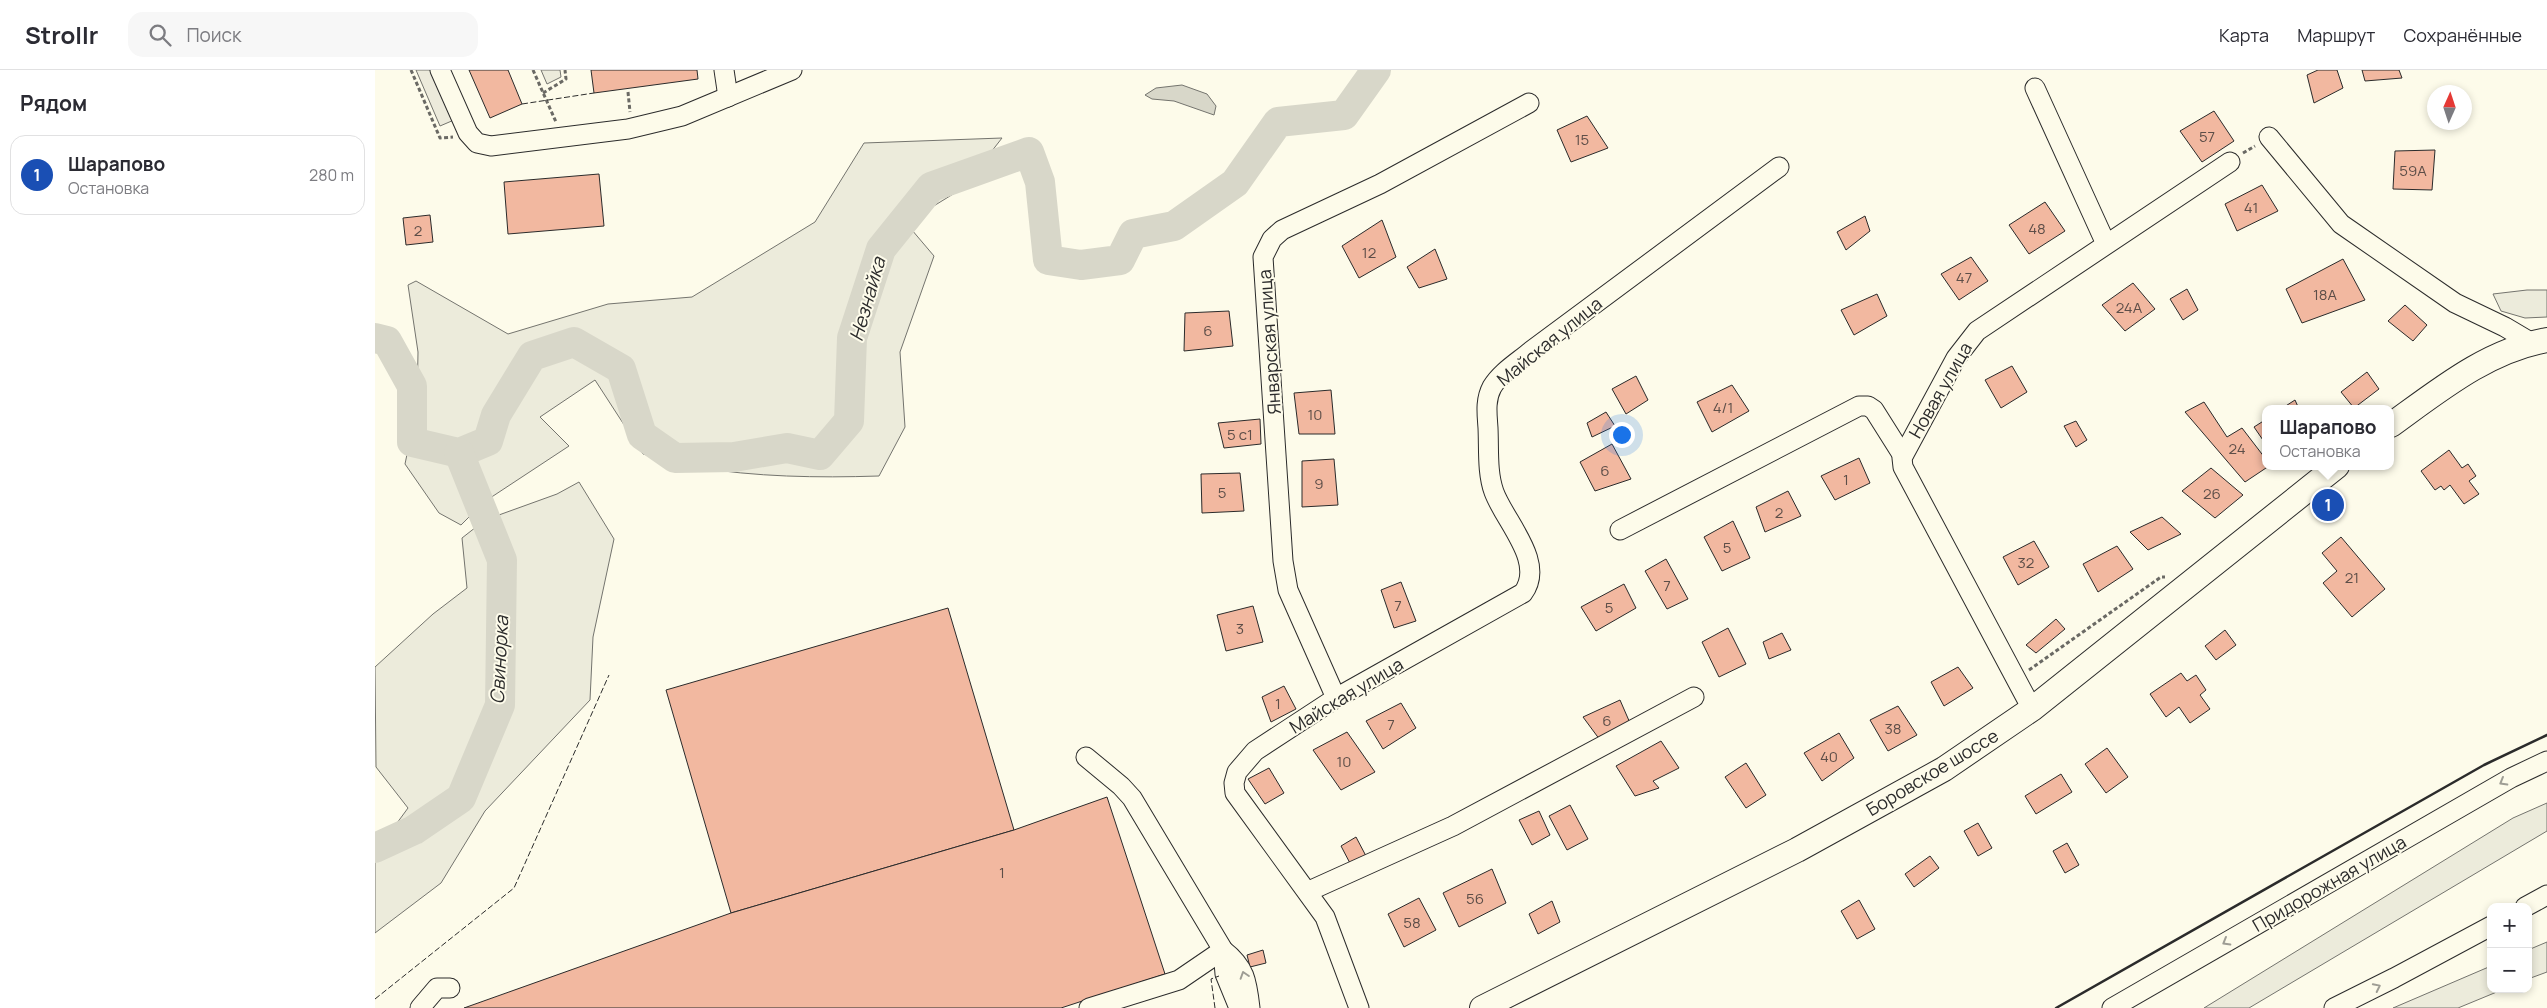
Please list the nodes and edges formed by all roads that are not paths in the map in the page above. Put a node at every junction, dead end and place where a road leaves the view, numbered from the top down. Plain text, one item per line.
1 (440, 70) edge
2 (724, 70) edge
3 (785, 72) edge
4 (2035, 88) dead end
5 (728, 97) junction
6 (1529, 103) dead end
7 (2269, 137) road end
8 (2230, 162) road end
9 (1779, 167) dead end
10 (2106, 244) junction
11 (2540, 342) edge
12 (2394, 423) edge
13 (1903, 456) junction
14 (2332, 470) edge
15 (1620, 530) dead end
16 (1694, 696) dead end
17 (1335, 698) junction
18 (2032, 709) junction
19 (1085, 757) dead end
20 (2547, 761) edge
21 (1309, 891) junction
22 (2547, 895) edge
23 (2532, 903) edge
24 (2487, 928) edge
25 (1223, 950) junction
26 (450, 988) dead end
27 (420, 1008) edge
28 (1089, 1008) edge
29 (1239, 1008) edge
30 (1250, 1008) edge
31 (1359, 1008) edge
32 (1482, 1008) edge
33 (2112, 1008) edge
34 (2333, 1008) edge

1 - 5 street
2 - 5 street
3 - 5 street
4 - 10 street
6 - 17 street, Январская улица
7 - 11 street
8 - 10 street, Новая улица
9 - 17 street, Майская улица
10 - 13 street, Новая улица
11 - 12 main road
13 - 15 street
13 - 18 street, Новая улица
14 - 18 main road, Боровское шоссе
16 - 21 street
17 - 21 street, Майская улица
18 - 32 main road, Боровское шоссе
19 - 25 street
20 -> 33 street, Придорожная улица
21 - 31 street
22 - 23 street
34 -> 24 street
25 - 28 street
25 - 29 street
30 -> 25 street
26 - 27 street

